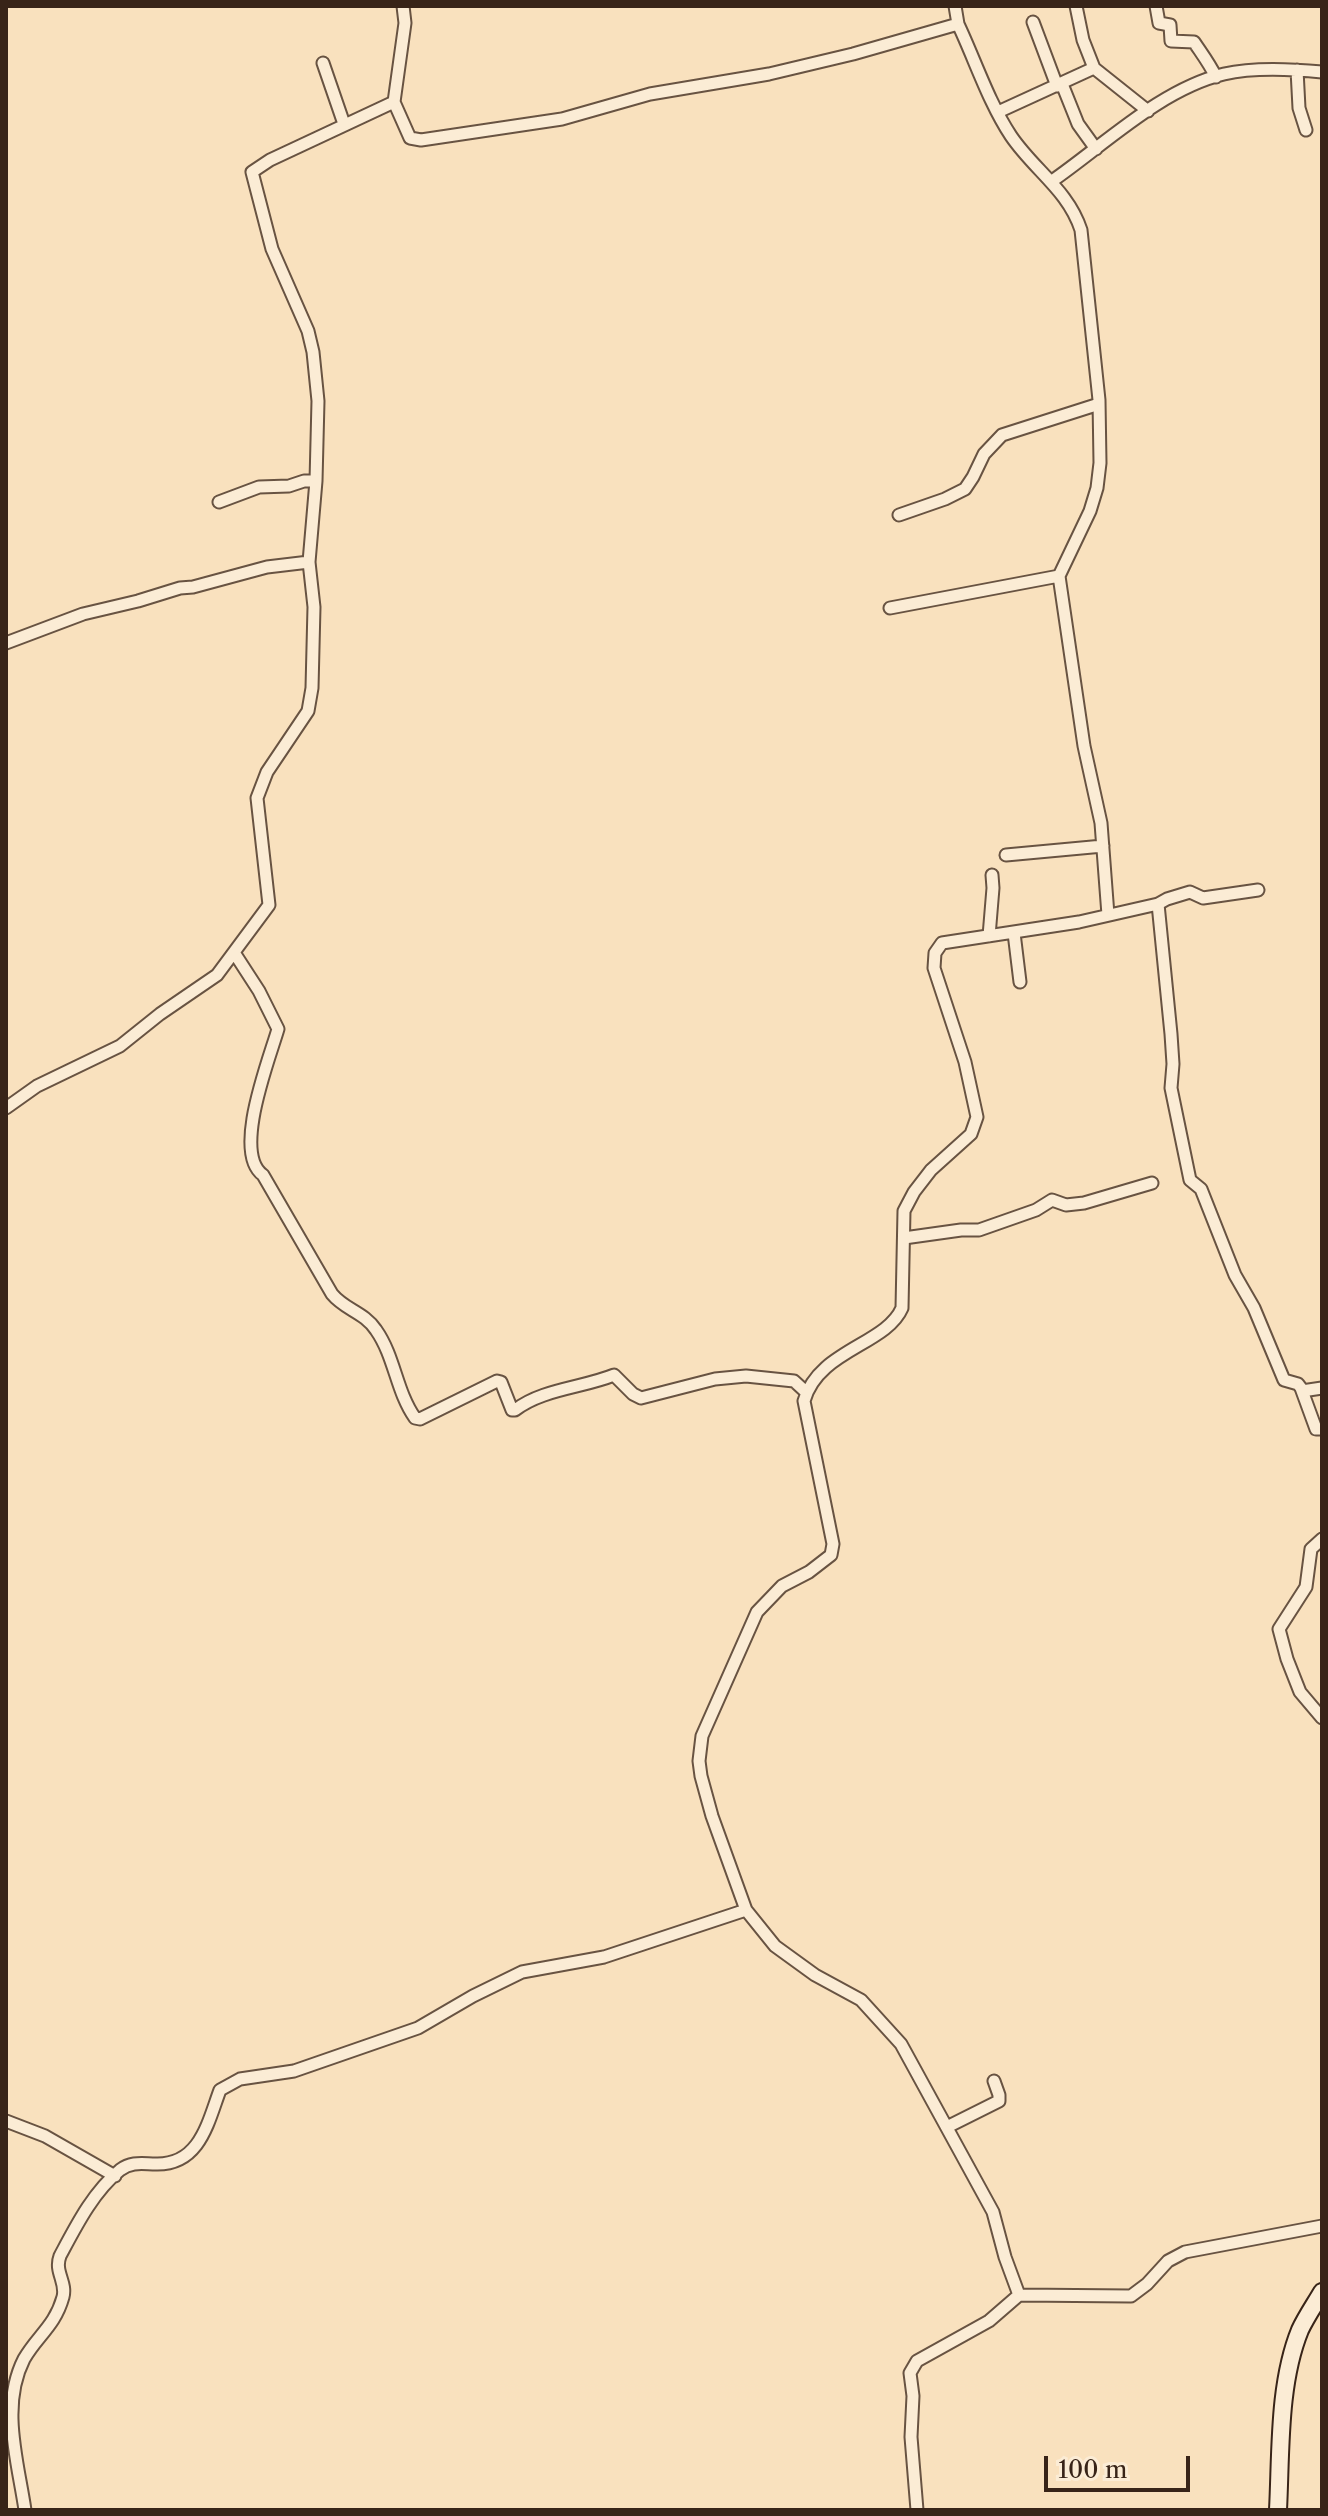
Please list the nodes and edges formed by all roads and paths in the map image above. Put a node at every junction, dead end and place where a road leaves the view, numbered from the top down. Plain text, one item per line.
1 (403, 6) edge
2 (955, 6) edge
3 (1076, 6) edge
4 (1156, 6) edge
5 (1033, 22) dead end
6 (958, 24) junction
7 (323, 63) dead end
8 (1094, 68) junction
9 (1297, 70) junction
10 (1322, 72) edge
11 (1216, 77) junction
12 (1059, 85) junction
13 (394, 102) junction
14 (1148, 111) junction
15 (998, 112) junction
16 (344, 124) junction
17 (1306, 130) dead end
18 (1096, 149) junction
19 (1052, 181) junction
20 (1099, 404) junction
21 (316, 481) junction
22 (219, 502) dead end
23 (899, 515) dead end
24 (309, 562) junction
25 (1059, 576) junction
26 (890, 608) dead end
27 (6, 643) edge
28 (1103, 846) junction
29 (1006, 855) dead end
30 (992, 875) dead end
31 (1258, 890) dead end
32 (1158, 904) junction
33 (1108, 915) junction
34 (1014, 933) junction
35 (989, 936) junction
36 (235, 954) junction
37 (1020, 982) dead end
38 (6, 1108) edge
39 (1152, 1183) dead end
40 (904, 1238) junction
41 (1322, 1388) edge
42 (1302, 1391) junction
43 (806, 1392) junction
44 (1322, 1429) edge
45 (1322, 1539) edge
46 (1322, 1718) edge
47 (746, 1910) junction
48 (994, 2081) dead end
49 (6, 2121) edge
50 (947, 2127) junction
51 (115, 2176) junction
52 (1322, 2226) edge
53 (1019, 2295) junction
54 (1320, 2300) edge
55 (25, 2510) edge
56 (917, 2510) edge
57 (1278, 2510) edge

1 - 13 street
2 - 6 street
3 - 8 street
4 - 11 street
5 - 12 street
6 - 13 street
6 - 15 street
7 - 16 street
8 - 12 street
8 - 14 street
9 - 10 street
9 - 11 street
9 - 17 street
11 - 14 street
12 - 15 street
12 - 18 street
13 - 16 street
14 - 18 street
15 - 19 street
16 - 21 street
18 - 19 street
19 - 20 street
20 - 23 street
20 - 25 street
21 - 22 street
21 - 24 street
24 - 27 street
24 - 36 street
25 - 26 street
25 - 28 street
28 - 29 street
28 - 33 street
30 - 35 street
31 - 32 street
32 - 33 street
32 - 42 street
33 - 34 street
34 - 35 street
34 - 37 street
35 - 40 street
36 - 38 street
36 - 43 street
39 - 40 street
40 - 43 street
41 - 42 street
42 - 44 street
43 - 47 street
45 - 46 street
47 - 50 street
47 - 51 street
48 - 50 street
49 - 51 street
50 - 53 street
51 - 55 street
52 - 53 street
53 - 56 street
54 - 57 main road

